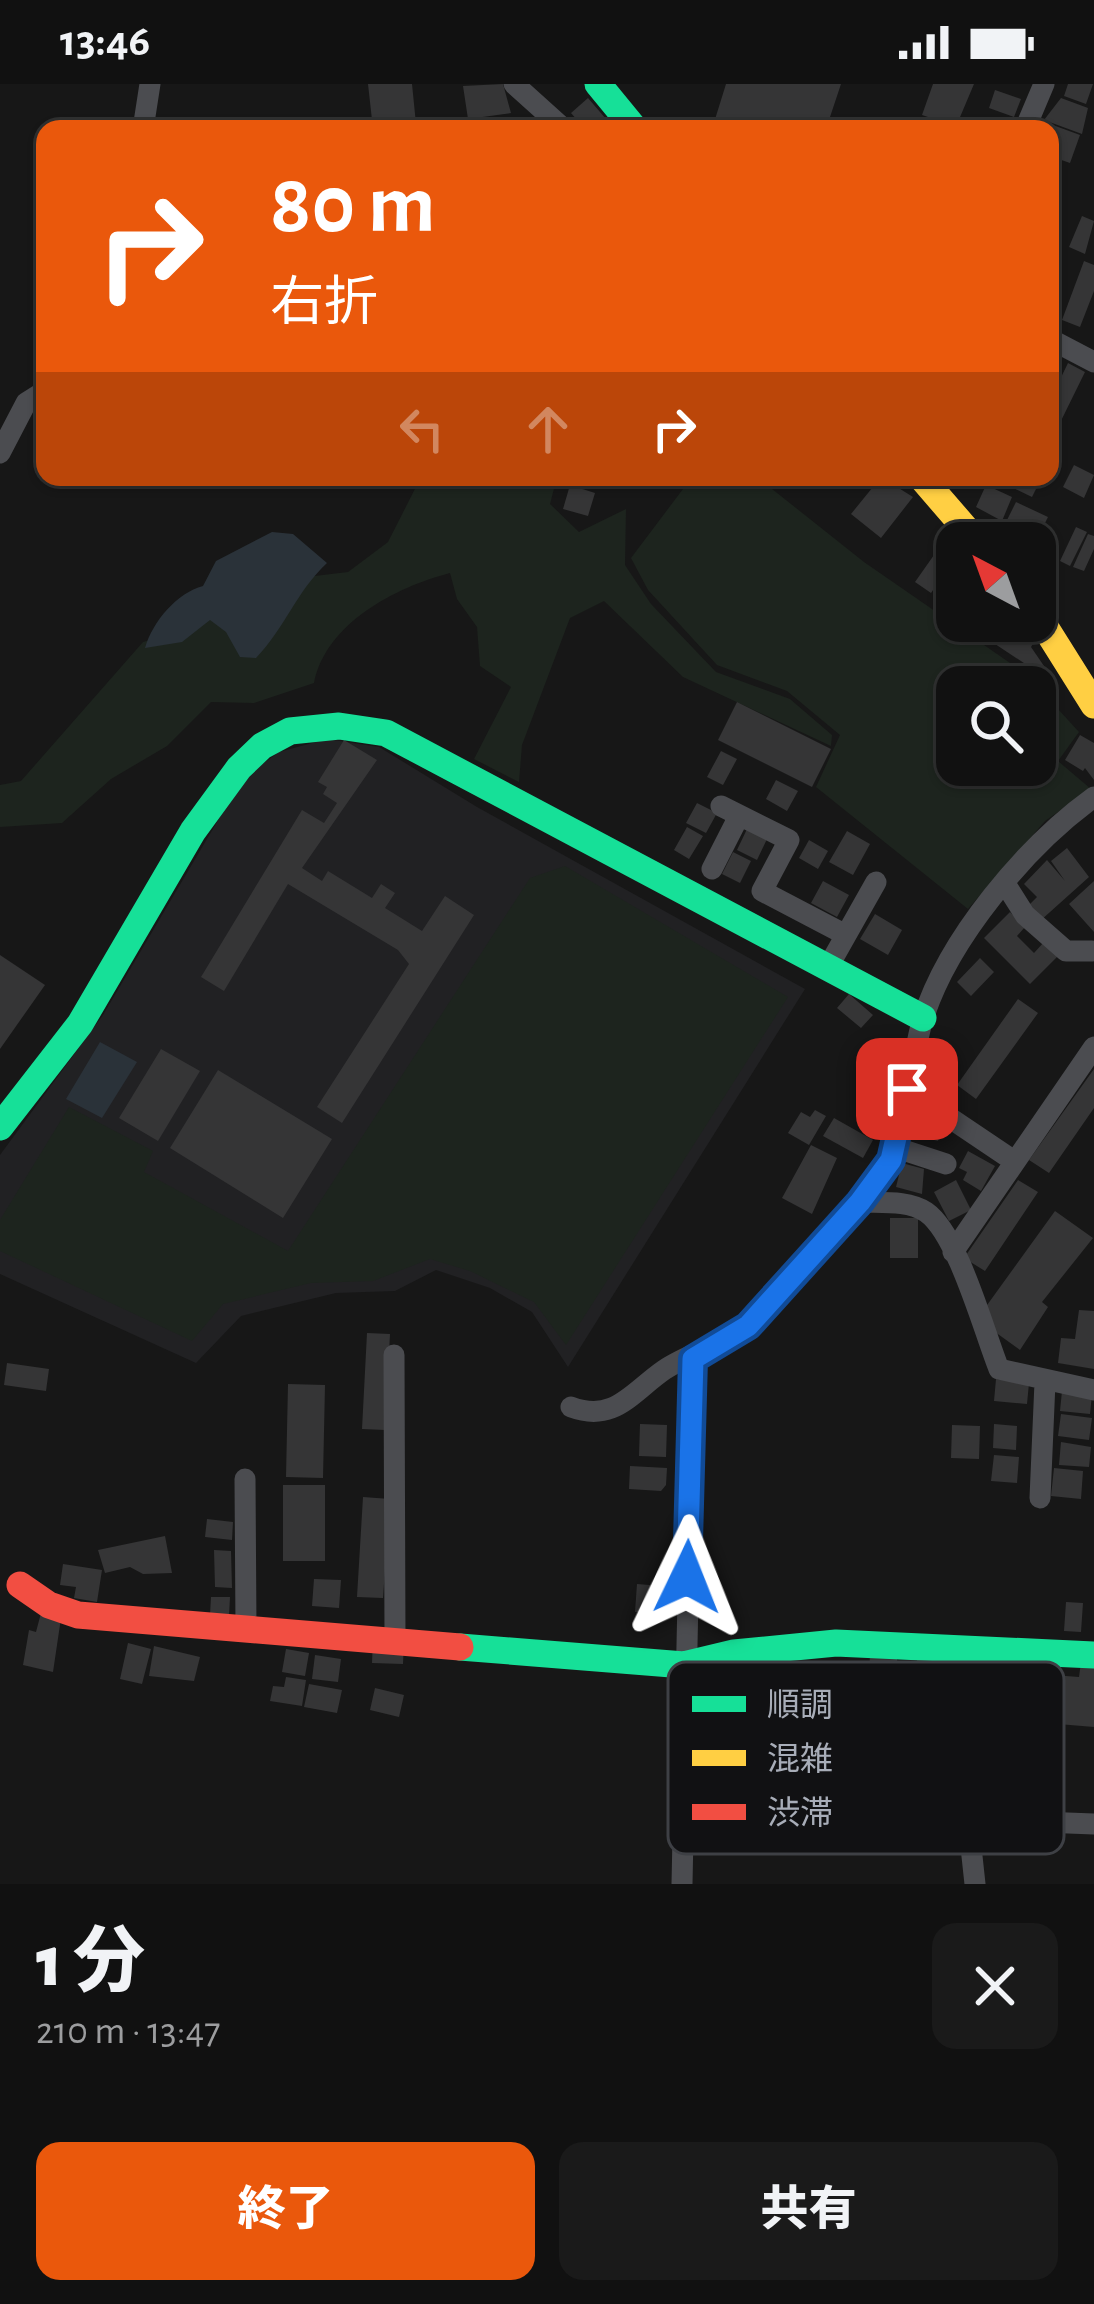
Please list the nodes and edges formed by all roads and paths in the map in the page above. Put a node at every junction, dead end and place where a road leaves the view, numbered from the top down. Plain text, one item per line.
1 (150, 84) edge
2 (514, 84) edge
3 (598, 84) edge
4 (1044, 84) edge
5 (144, 120) edge
6 (554, 120) edge
7 (628, 120) edge
8 (1029, 120) edge
9 (1059, 344) edge
10 (1094, 362) edge
11 (36, 397) edge
12 (0, 453) edge
13 (930, 486) edge
14 (960, 522) edge
15 (1054, 642) edge
16 (1094, 706) edge
17 (1094, 797) edge
18 (712, 869) dead end
19 (876, 882) dead end
20 (1006, 885) junction
21 (846, 935) junction
22 (1092, 951) edge
23 (828, 968) junction
24 (923, 1018) junction
25 (1094, 1047) edge
26 (907, 1089) junction
27 (0, 1127) edge
28 (894, 1147) junction
29 (1014, 1160) junction
30 (946, 1164) dead end
31 (860, 1202) junction
32 (953, 1252) junction
33 (394, 1355) dead end
34 (693, 1359) junction
35 (1045, 1382) junction
36 (1094, 1390) edge
37 (571, 1407) dead end
38 (245, 1479) dead end
39 (1040, 1498) dead end
40 (20, 1585) dead end
41 (247, 1628) junction
42 (395, 1638) junction
43 (1094, 1655) edge
44 (684, 1662) edge
45 (693, 1662) edge
46 (668, 1663) edge
47 (1064, 1823) edge
48 (1094, 1824) edge
49 (682, 1854) edge
50 (972, 1854) edge
51 (682, 1884) edge
52 (975, 1884) edge

1 - 5 street
2 - 6 street
3 - 7 street
4 - 8 street
9 - 10 street
11 - 12 street
13 - 14 street
15 - 16 street
17 - 20 street
18 - 21 street
19 - 21 street
20 - 22 street
20 - 24 street
21 - 23 street
23 - 24 street
23 - 27 street
24 - 26 street
25 - 29 street
26 - 28 street
26 - 29 street
28 - 30 street
28 - 31 street
29 - 32 street
31 - 32 street
31 - 34 street
32 - 35 street
33 - 42 street
34 - 37 street
34 - 44 street
35 - 36 street
35 - 39 street
38 - 41 street
40 - 41 street
41 - 42 street
42 - 46 street
43 - 45 street
47 - 48 street
49 - 51 street
50 - 52 street

